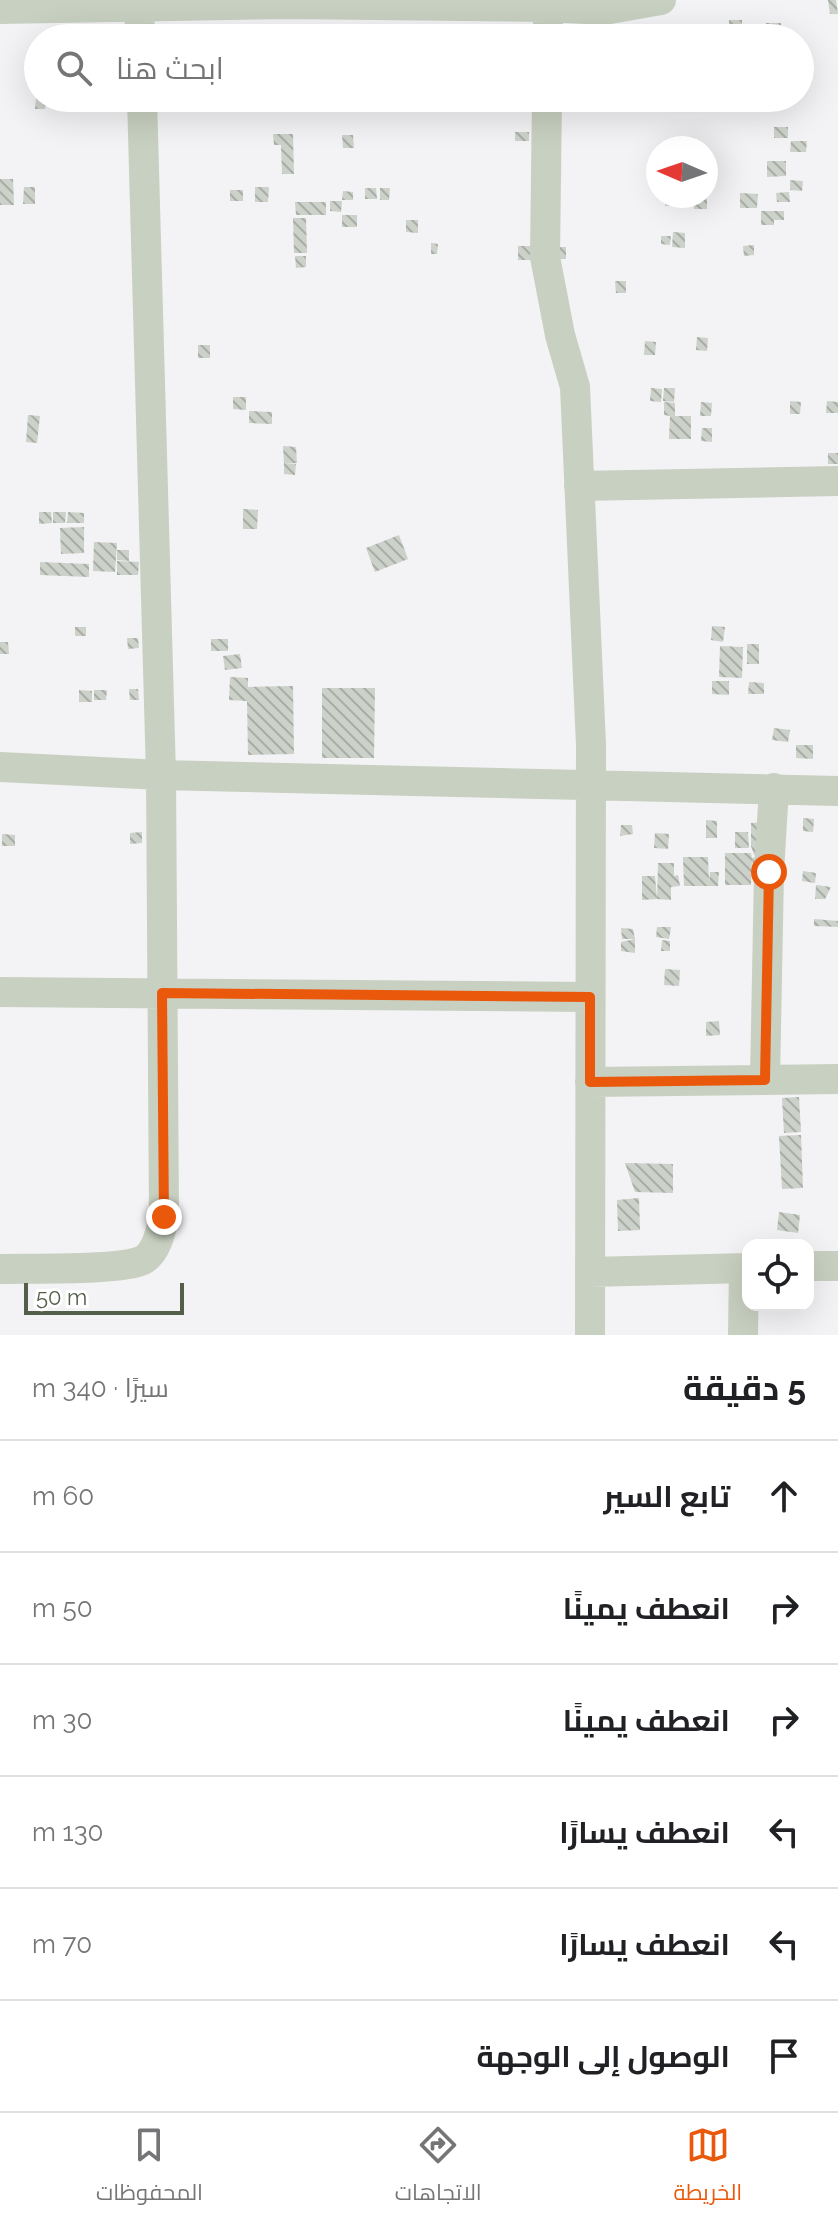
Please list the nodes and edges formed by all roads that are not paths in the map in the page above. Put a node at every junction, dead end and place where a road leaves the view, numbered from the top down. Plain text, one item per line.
1 (661, 0) edge
2 (287, 2) edge
3 (139, 3) edge
4 (548, 4) edge
5 (0, 9) edge
6 (140, 24) edge
7 (142, 112) edge
8 (547, 112) edge
9 (838, 481) edge
10 (579, 486) junction
11 (0, 767) edge
12 (161, 775) junction
13 (591, 785) junction
14 (774, 788) junction
15 (838, 791) edge
16 (0, 992) edge
17 (162, 993) junction
18 (590, 997) junction
19 (838, 1079) edge
20 (765, 1080) junction
21 (590, 1082) junction
22 (814, 1266) edge
23 (838, 1266) edge
24 (742, 1268) edge
25 (0, 1269) edge
26 (590, 1272) junction
27 (744, 1311) edge
28 (590, 1335) edge
29 (743, 1335) edge

1 - 4 street
2 - 3 street
2 - 4 street
3 - 5 street
3 - 6 street
7 - 12 street
8 - 10 street
9 - 10 street
10 - 13 street
11 - 12 street
12 - 13 street
12 - 17 street
13 - 14 street
13 - 18 street
14 - 15 street
14 - 20 street
16 - 17 street
17 - 18 street
17 - 25 street
18 - 21 street
19 - 20 street
20 - 21 street
21 - 26 street
22 - 23 street
24 - 26 street
26 - 28 street
27 - 29 street

